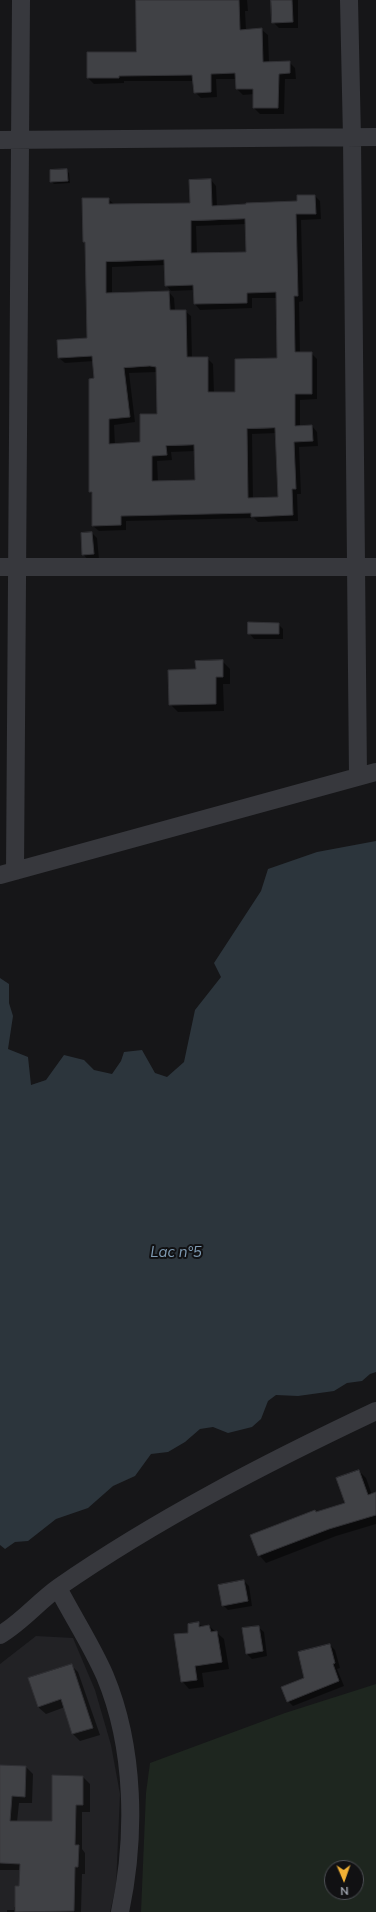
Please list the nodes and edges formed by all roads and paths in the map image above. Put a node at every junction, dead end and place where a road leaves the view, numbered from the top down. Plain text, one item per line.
1 (20, 0) edge
2 (349, 0) edge
3 (352, 138) junction
4 (376, 138) edge
5 (0, 140) edge
6 (20, 140) junction
7 (356, 567) junction
8 (376, 567) edge
9 (9, 568) edge
10 (376, 772) edge
11 (358, 777) junction
12 (8, 873) edge
13 (376, 1410) edge
14 (58, 1588) junction
15 (0, 1635) edge
16 (120, 1912) edge

1 - 6 street
2 - 3 street
3 - 4 street
3 - 6 street
3 - 7 street
5 - 6 street
6 - 9 street
7 - 8 street
7 - 9 street
7 - 11 street
9 - 12 street
10 - 11 street
11 - 12 street
13 - 14 street
14 - 15 street
14 - 16 street

